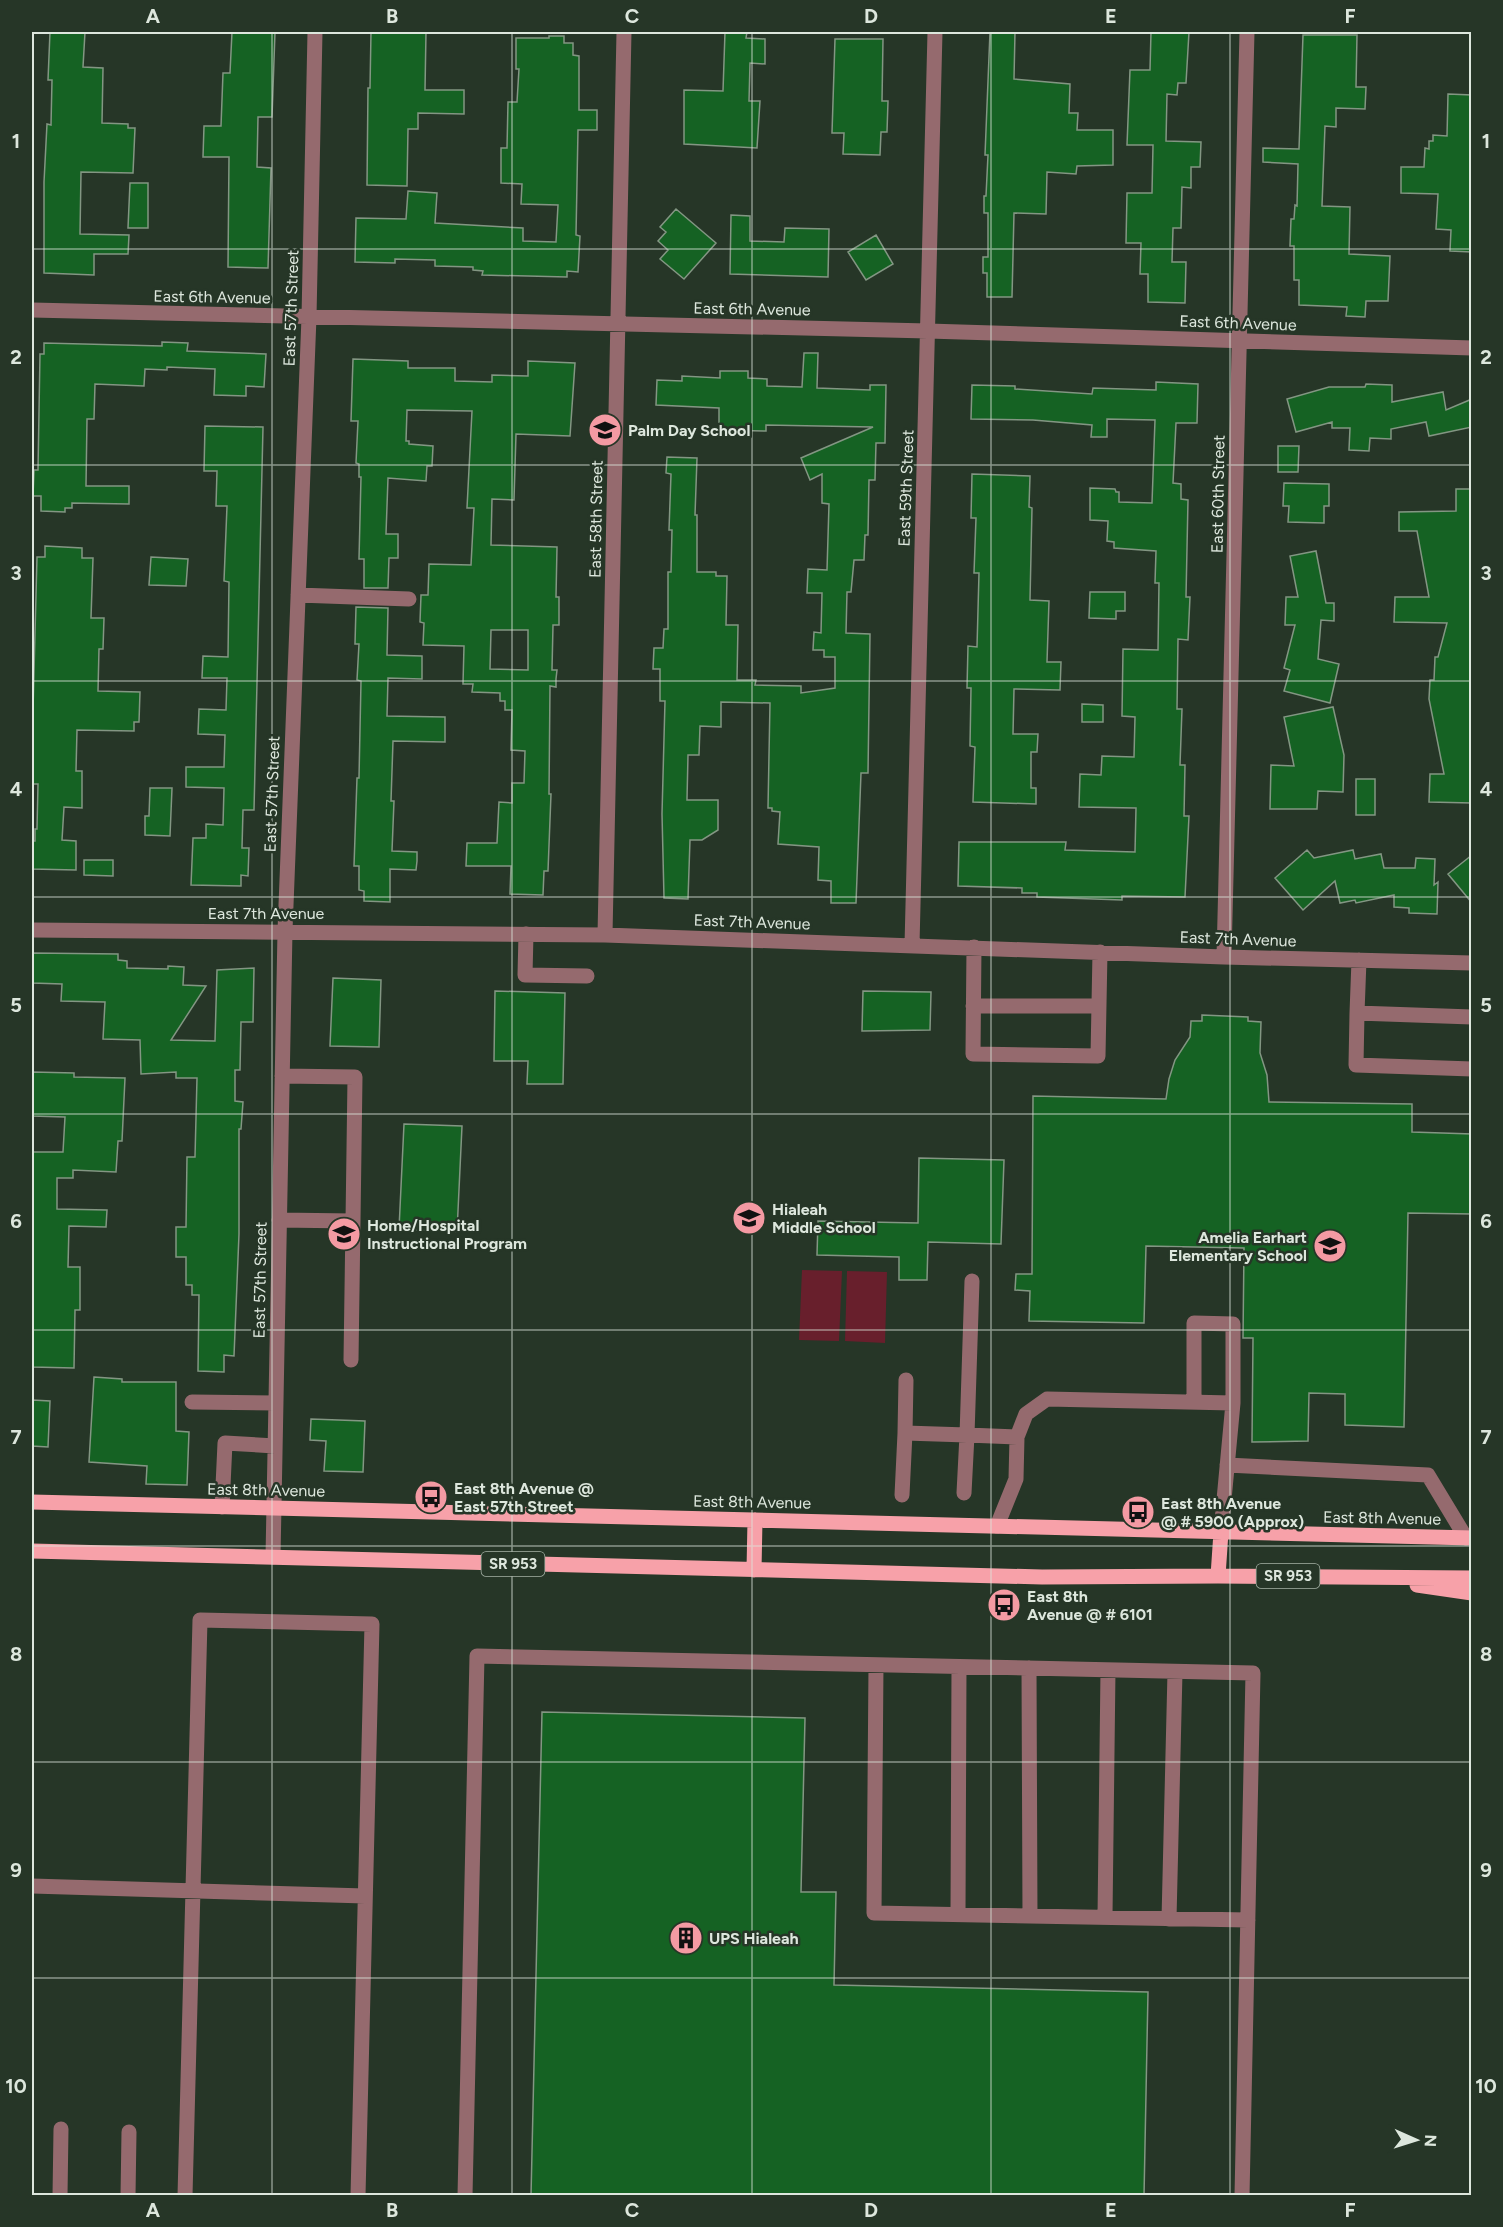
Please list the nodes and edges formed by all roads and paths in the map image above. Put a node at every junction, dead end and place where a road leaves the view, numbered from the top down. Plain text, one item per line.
1 (315, 32) edge
2 (624, 32) edge
3 (935, 32) edge
4 (1247, 32) edge
5 (32, 310) edge
6 (309, 317) junction
7 (619, 323) junction
8 (928, 331) junction
9 (1239, 341) junction
10 (1472, 348) edge
11 (298, 595) junction
12 (409, 599) dead end
13 (32, 930) edge
14 (285, 931) junction
15 (526, 934) junction
16 (605, 935) junction
17 (912, 945) junction
18 (974, 947) junction
19 (1100, 952) junction
20 (1224, 957) junction
21 (1359, 960) junction
22 (1472, 963) edge
23 (587, 976) dead end
24 (974, 1006) junction
25 (1099, 1006) junction
26 (1357, 1013) junction
27 (1472, 1017) edge
28 (1472, 1069) edge
29 (282, 1076) junction
30 (279, 1220) junction
31 (353, 1221) junction
32 (972, 1281) dead end
33 (351, 1360) dead end
34 (906, 1380) dead end
35 (192, 1402) dead end
36 (276, 1402) junction
37 (1194, 1402) junction
38 (1233, 1402) junction
39 (905, 1433) junction
40 (967, 1435) junction
41 (1017, 1437) junction
42 (275, 1446) junction
43 (1227, 1466) junction
44 (964, 1493) dead end
45 (902, 1495) dead end
46 (32, 1502) edge
47 (222, 1507) junction
48 (274, 1508) junction
49 (755, 1520) junction
50 (997, 1526) junction
51 (1221, 1532) junction
52 (1469, 1538) edge
53 (32, 1551) edge
54 (273, 1557) junction
55 (754, 1570) junction
56 (1218, 1576) junction
57 (1358, 1576) junction
58 (1472, 1578) edge
59 (1472, 1593) edge
60 (876, 1665) junction
61 (959, 1667) junction
62 (1029, 1668) junction
63 (1108, 1670) junction
64 (1174, 1672) junction
65 (32, 1886) edge
66 (193, 1891) junction
67 (365, 1896) junction
68 (958, 1915) junction
69 (1030, 1916) junction
70 (1105, 1917) junction
71 (1169, 1919) junction
72 (1248, 1920) junction
73 (62, 2128) dead end
74 (129, 2132) dead end
75 (60, 2196) edge
76 (128, 2196) edge
77 (185, 2196) edge
78 (358, 2196) edge
79 (465, 2196) edge
80 (1242, 2196) edge

1 - 6 street, East 57th Street
2 - 7 street, East 58th Street
3 - 8 street, East 59th Street
4 - 9 street, East 60th Street
5 - 6 street, East 6th Avenue
6 - 7 street, East 6th Avenue
6 - 11 street, East 57th Street
7 - 8 street, East 6th Avenue
7 - 16 street, East 58th Street
8 - 9 street, East 6th Avenue
8 - 17 street, East 59th Street
9 - 10 street, East 6th Avenue
9 - 20 street, East 60th Street
11 - 12 street
11 - 14 street, East 57th Street
13 - 14 street, East 7th Avenue
14 - 15 street, East 7th Avenue
14 - 29 street, East 57th Street
15 - 16 street, East 7th Avenue
15 - 23 street
16 - 17 street, East 7th Avenue
17 - 18 street, East 7th Avenue
18 - 19 street, East 7th Avenue
18 - 24 street
19 - 20 street, East 7th Avenue
19 - 25 street
20 - 21 street, East 7th Avenue
21 - 22 street, East 7th Avenue
21 - 26 street
24 - 25 street
24 - 25 street
26 - 27 street
26 - 28 street
29 - 30 street, East 57th Street
29 - 31 street
30 - 31 street
30 - 36 street, East 57th Street
31 - 33 street
32 - 40 street
34 - 39 street
35 - 36 street
36 - 42 street, East 57th Street
37 - 38 street
37 - 38 street
37 - 41 street
38 - 43 street
39 - 40 street
39 - 45 street
40 - 41 street
40 - 44 street
41 - 50 street
42 - 47 street
42 - 48 street, East 57th Street
43 - 51 street
43 - 52 street
46 - 47 main road, East 8th Avenue
47 - 48 main road, East 8th Avenue
48 - 49 main road, East 8th Avenue
48 - 54 street, East 57th Street
49 - 50 main road, East 8th Avenue
49 - 55 main road
50 - 51 main road, East 8th Avenue
51 - 52 main road, East 8th Avenue
51 - 56 main road
53 - 54 main road, SR 953
54 - 55 main road, SR 953
55 - 56 main road, SR 953
56 - 57 main road, SR 953
57 - 58 main road, SR 953
57 - 59 main road
60 - 61 street
60 - 68 street
60 - 79 street
61 - 62 street
61 - 68 street
62 - 63 street
62 - 69 street
63 - 64 street
63 - 70 street
64 - 71 street
64 - 72 street
65 - 66 street
66 - 67 street
66 - 67 street
66 - 77 street
67 - 78 street
68 - 69 street
69 - 70 street
70 - 71 street
71 - 72 street
72 - 80 street
73 - 75 street
74 - 76 street

